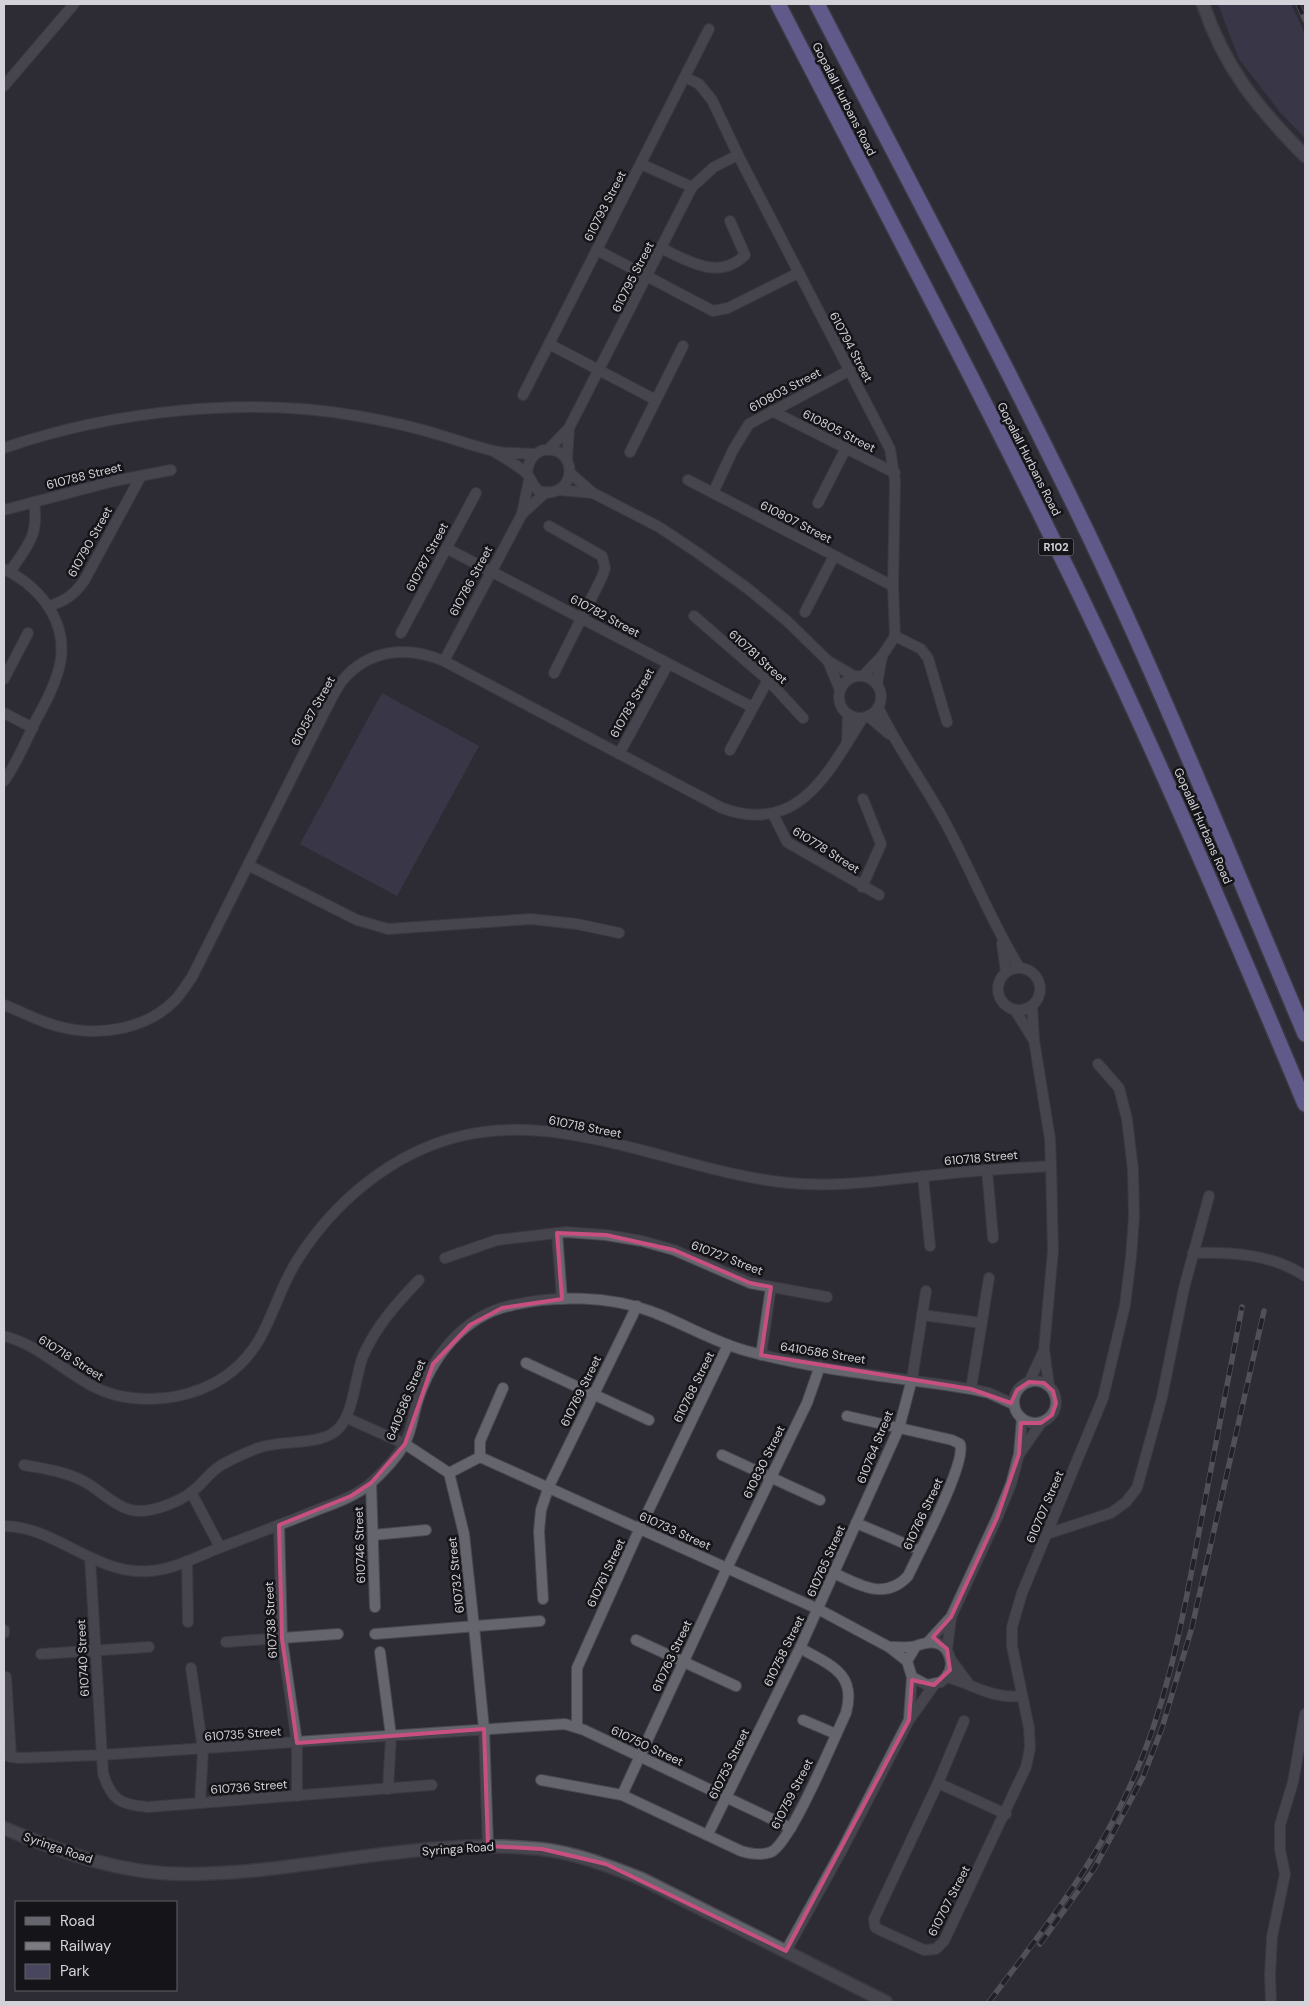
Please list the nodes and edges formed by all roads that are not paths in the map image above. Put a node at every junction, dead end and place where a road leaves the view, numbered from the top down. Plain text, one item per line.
1 (74, 4) edge
2 (778, 4) edge
3 (817, 4) edge
4 (827, 4) edge
5 (1203, 4) edge
6 (709, 29) dead end
7 (839, 46) junction
8 (685, 77) junction
9 (4, 86) edge
10 (738, 155) junction
11 (1305, 156) edge
12 (641, 164) junction
13 (692, 187) junction
14 (730, 221) dead end
15 (661, 248) junction
16 (597, 250) junction
17 (798, 273) junction
18 (647, 277) junction
19 (549, 344) junction
20 (683, 346) dead end
21 (599, 370) junction
22 (850, 370) junction
23 (524, 395) dead end
24 (656, 400) junction
25 (772, 411) junction
26 (569, 428) junction
27 (4, 448) edge
28 (846, 448) junction
29 (549, 449) junction
30 (495, 451) junction
31 (630, 452) dead end
32 (535, 454) junction
33 (567, 460) junction
34 (171, 470) dead end
35 (570, 473) junction
36 (895, 473) junction
37 (141, 476) junction
38 (528, 477) junction
39 (688, 480) dead end
40 (559, 490) junction
41 (476, 492) dead end
42 (546, 492) junction
43 (593, 492) junction
44 (713, 493) junction
45 (34, 502) junction
46 (818, 503) dead end
47 (4, 510) edge
48 (522, 514) junction
49 (549, 526) dead end
50 (446, 548) junction
51 (834, 556) junction
52 (7, 570) edge
53 (490, 571) junction
54 (893, 586) junction
55 (49, 606) junction
56 (805, 612) dead end
57 (694, 616) dead end
58 (583, 619) junction
59 (28, 632) dead end
60 (401, 633) dead end
61 (895, 636) junction
62 (882, 656) junction
63 (444, 661) junction
64 (828, 661) junction
65 (668, 664) junction
66 (554, 673) dead end
67 (858, 676) junction
68 (4, 679) edge
69 (768, 680) junction
70 (877, 684) junction
71 (840, 690) junction
72 (752, 707) junction
73 (878, 707) junction
74 (4, 713) edge
75 (848, 714) junction
76 (865, 717) junction
77 (803, 718) dead end
78 (947, 722) dead end
79 (33, 728) junction
80 (892, 736) junction
81 (847, 743) junction
82 (730, 750) dead end
83 (619, 754) junction
84 (4, 781) edge
85 (863, 799) dead end
86 (773, 814) junction
87 (248, 865) junction
88 (862, 887) junction
89 (879, 895) dead end
90 (619, 933) dead end
91 (1002, 938) junction
92 (1019, 967) junction
93 (1006, 972) junction
94 (4, 1005) edge
95 (1032, 1006) junction
96 (1015, 1010) junction
97 (1305, 1034) edge
98 (1034, 1040) junction
99 (1098, 1064) dead end
100 (1305, 1104) edge
101 (1051, 1166) junction
102 (987, 1170) junction
103 (923, 1176) junction
104 (1209, 1196) dead end
105 (557, 1233) junction
106 (993, 1238) dead end
107 (930, 1246) dead end
108 (1194, 1254) junction
109 (445, 1258) dead end
110 (1305, 1276) edge
111 (989, 1278) dead end
112 (419, 1280) dead end
113 (771, 1287) junction
114 (926, 1291) dead end
115 (827, 1297) dead end
116 (562, 1299) junction
117 (637, 1306) junction
118 (922, 1315) junction
119 (982, 1323) junction
120 (4, 1336) edge
121 (728, 1345) junction
122 (1044, 1349) junction
123 (761, 1355) junction
124 (526, 1363) dead end
125 (820, 1366) junction
126 (912, 1379) junction
127 (1029, 1382) junction
128 (1049, 1386) junction
129 (503, 1388) dead end
130 (971, 1389) junction
131 (1017, 1390) junction
132 (989, 1393) junction
133 (593, 1395) junction
134 (1013, 1404) junction
135 (847, 1416) dead end
136 (347, 1418) junction
137 (1022, 1419) junction
138 (649, 1420) dead end
139 (1042, 1423) junction
140 (899, 1428) junction
141 (405, 1444) junction
142 (1019, 1454) junction
143 (722, 1455) dead end
144 (480, 1457) junction
145 (24, 1465) dead end
146 (449, 1473) junction
147 (770, 1479) junction
148 (371, 1483) junction
149 (548, 1486) junction
150 (191, 1492) junction
151 (820, 1500) dead end
152 (856, 1523) junction
153 (279, 1525) junction
154 (4, 1526) edge
155 (640, 1528) junction
156 (426, 1530) dead end
157 (1047, 1534) junction
158 (373, 1535) junction
159 (220, 1547) junction
160 (920, 1550) junction
161 (90, 1558) junction
162 (187, 1561) junction
163 (727, 1568) junction
164 (834, 1573) junction
165 (542, 1599) dead end
166 (375, 1607) dead end
167 (818, 1609) junction
168 (951, 1617) junction
169 (540, 1621) dead end
170 (188, 1622) dead end
171 (474, 1627) junction
172 (338, 1634) dead end
173 (375, 1634) dead end
174 (282, 1639) junction
175 (636, 1640) dead end
176 (929, 1641) junction
177 (226, 1642) dead end
178 (916, 1646) junction
179 (149, 1647) dead end
180 (889, 1647) junction
181 (800, 1648) junction
182 (947, 1649) junction
183 (96, 1651) junction
184 (380, 1652) dead end
185 (41, 1654) dead end
186 (951, 1660) junction
187 (683, 1661) junction
188 (907, 1662) junction
189 (191, 1668) dead end
190 (912, 1677) junction
191 (947, 1677) junction
192 (6, 1678) dead end
193 (968, 1683) junction
194 (934, 1684) junction
195 (736, 1686) dead end
196 (1022, 1696) junction
197 (772, 1704) joint
198 (1305, 1714) edge
199 (803, 1720) dead end
200 (908, 1720) junction
201 (964, 1721) dead end
202 (577, 1727) junction
203 (484, 1729) junction
204 (836, 1734) junction
205 (391, 1736) junction
206 (297, 1743) junction
207 (203, 1750) junction
208 (101, 1755) junction
209 (7, 1756) edge
210 (640, 1756) junction
211 (541, 1780) dead end
212 (938, 1783) junction
213 (432, 1785) dead end
214 (388, 1789) junction
215 (622, 1795) junction
216 (297, 1796) junction
217 (726, 1797) junction
218 (200, 1803) junction
219 (1006, 1814) junction
220 (4, 1828) edge
221 (791, 1828) junction
222 (708, 1834) junction
223 (488, 1846) junction
224 (786, 1951) junction
225 (886, 2002) edge
226 (1271, 2002) edge

1 - 9 street
2 - 100 highway, Gopalall Hurbans Road / R102
3 - 7 highway, Gopalall Hurbans Road
4 - 7 highway
5 - 11 street
6 - 8 street, 610793 Street
7 - 97 highway, Gopalall Hurbans Road / R102
8 - 10 street, 610794 Street
8 - 12 street, 610793 Street
10 - 13 street, 610795 Street
10 - 17 street, 610794 Street
12 - 13 street
12 - 16 street, 610793 Street
13 - 15 street, 610795 Street
14 - 15 street
15 - 18 street, 610795 Street
16 - 18 street
16 - 19 street, 610793 Street
17 - 18 street
17 - 22 street, 610794 Street
18 - 21 street, 610795 Street
19 - 21 street
19 - 23 street, 610793 Street
20 - 24 street
21 - 24 street
21 - 26 street, 610795 Street
22 - 25 street, 610803 Street
22 - 36 street, 610794 Street
24 - 31 street
25 - 28 street, 610805 Street
25 - 44 street, 610803 Street
26 - 29 street
26 - 33 street
27 - 30 street
28 - 36 street, 610805 Street
28 - 46 street
29 - 32 street
29 - 33 street
30 - 32 street
30 - 38 street
32 - 38 street
33 - 35 street
34 - 37 street, 610788 Street
35 - 40 street
35 - 43 street
36 - 54 street, 610794 Street
37 - 45 street, 610788 Street
37 - 55 street, 610790 Street
38 - 42 street
38 - 48 street
39 - 44 street, 610807 Street
40 - 42 street
40 - 43 street
41 - 50 street, 610787 Street
42 - 48 street
43 - 64 street
44 - 51 street, 610807 Street
45 - 47 street, 610788 Street
45 - 52 street
48 - 53 street, 610786 Street
49 - 58 street
50 - 53 street, 610782 Street
50 - 60 street, 610787 Street
51 - 54 street, 610807 Street
51 - 56 street
52 - 55 street
53 - 58 street, 610782 Street
53 - 63 street, 610786 Street
54 - 61 street, 610794 Street
55 - 79 street
57 - 69 street, 610781 Street
58 - 65 street, 610782 Street
58 - 66 street
59 - 68 street
61 - 62 street
61 - 78 street
62 - 67 street
62 - 70 street
63 - 83 street, 610587 Street
63 - 87 street, 610587 Street
64 - 67 street
64 - 71 street
65 - 72 street, 610782 Street
65 - 83 street, 610783 Street
67 - 70 street
67 - 71 street
69 - 72 street
69 - 77 street, 610781 Street
70 - 73 street
71 - 75 street
72 - 82 street
73 - 76 street
73 - 80 street
74 - 79 street
75 - 76 street
75 - 81 street
76 - 80 street
76 - 81 street, 610587 Street
79 - 84 street
80 - 91 street
81 - 86 street, 610587 Street
83 - 86 street, 610587 Street
85 - 88 street
86 - 88 street, 610778 Street
87 - 90 street
87 - 94 street, 610587 Street
88 - 89 street, 610778 Street
91 - 92 street
91 - 93 street
92 - 93 street
92 - 95 street
93 - 96 street
95 - 96 street
95 - 98 street
96 - 98 street
98 - 101 street
99 - 157 street, 610707 Street
101 - 102 street, 610718 Street
101 - 122 street
102 - 103 street, 610718 Street
102 - 106 street
103 - 107 street
103 - 120 street, 610718 Street
104 - 108 street
105 - 109 street, 610727 Street
105 - 113 street, 610727 Street
105 - 116 street
108 - 110 street
108 - 157 street
111 - 119 street
112 - 136 street
113 - 115 street, 610727 Street
113 - 123 street
114 - 118 street, 610764 Street
116 - 117 street, 6410586 Street
116 - 141 street, 6410586 Street
117 - 121 street, 6410586 Street
117 - 133 street, 610769 Street
118 - 119 street
118 - 126 street, 610764 Street
119 - 130 street
121 - 123 street, 6410586 Street
121 - 155 street, 610768 Street
122 - 127 street
122 - 128 street
123 - 125 street, 6410586 Street
124 - 133 street
125 - 126 street, 6410586 Street
125 - 147 street, 610830 Street
126 - 130 street, 6410586 Street
126 - 140 street, 610764 Street
127 - 128 street
127 - 131 street
128 - 139 street
129 - 144 street
130 - 132 street, 6410586 Street
131 - 132 street
131 - 134 street
132 - 134 street
133 - 138 street
133 - 149 street, 610769 Street
134 - 137 street
135 - 140 street
136 - 141 street
136 - 150 street
137 - 139 street
137 - 142 street
139 - 142 street
140 - 152 street, 610764 Street
140 - 160 street, 610766 Street
141 - 146 street
141 - 148 street, 6410586 Street
142 - 168 street
143 - 147 street
144 - 146 street
144 - 149 street, 610733 Street
145 - 150 street
146 - 171 street, 610732 Street
147 - 151 street
147 - 163 street, 610830 Street
148 - 153 street, 6410586 Street
148 - 158 street, 610746 Street
149 - 155 street, 610733 Street
149 - 165 street, 610769 Street
150 - 159 street
152 - 160 street
152 - 164 street, 610765 Street
153 - 159 street, 6410586 Street
153 - 174 street, 610738 Street
154 - 161 street, 6410586 Street
155 - 163 street, 610733 Street
155 - 202 street, 610761 Street
156 - 158 street
157 - 196 street, 610707 Street
158 - 166 street, 610746 Street
159 - 162 street, 6410586 Street
160 - 164 street, 610766 Street
161 - 162 street, 6410586 Street
161 - 183 street, 610740 Street
162 - 170 street
163 - 167 street, 610733 Street
163 - 187 street, 610763 Street
164 - 167 street, 610765 Street
167 - 180 street, 610733 Street
167 - 181 street, 610758 Street
168 - 176 street
168 - 182 street
169 - 171 street
171 - 173 street
171 - 203 street, 610732 Street
172 - 174 street
174 - 177 street
174 - 206 street, 610738 Street
175 - 187 street
176 - 178 street
176 - 182 street
178 - 180 street
178 - 188 street
179 - 183 street
180 - 188 street, 610733 Street
181 - 197 street, 610758 Street
181 - 204 street, 610759 Street
182 - 186 street
183 - 185 street
183 - 208 street, 610740 Street
184 - 205 street
186 - 191 street
186 - 193 street
187 - 195 street
187 - 210 street, 610763 Street
188 - 190 street
189 - 207 street
190 - 194 street
190 - 200 street
191 - 193 street
191 - 194 street
192 - 209 street
193 - 196 street
194 - 200 street
196 - 219 street, 610707 Street
197 - 217 street, 610753 Street
198 - 226 street
199 - 204 street
200 - 224 street
201 - 212 street
202 - 203 street, 610750 Street
202 - 210 street, 610750 Street
203 - 205 street, 610735 Street
203 - 223 street, 610732 Street
204 - 221 street, 610759 Street
205 - 206 street, 610735 Street
205 - 214 street
206 - 207 street, 610735 Street
206 - 216 street, 610738 Street
207 - 208 street, 610735 Street
207 - 218 street
208 - 209 street, 610735 Street
208 - 218 street, 610736 Street
210 - 215 street, 610763 Street
210 - 217 street, 610750 Street
211 - 215 street, 610759 Street
212 - 219 street
212 - 219 street, 610707 Street
213 - 214 street, 610736 Street
214 - 216 street, 610736 Street
215 - 222 street, 610759 Street
216 - 218 street, 610736 Street
217 - 221 street, 610750 Street
217 - 222 street, 610753 Street
220 - 223 street, Syringa Road
221 - 222 street, 610759 Street
223 - 224 street, Syringa Road
224 - 225 street, Syringa Road

